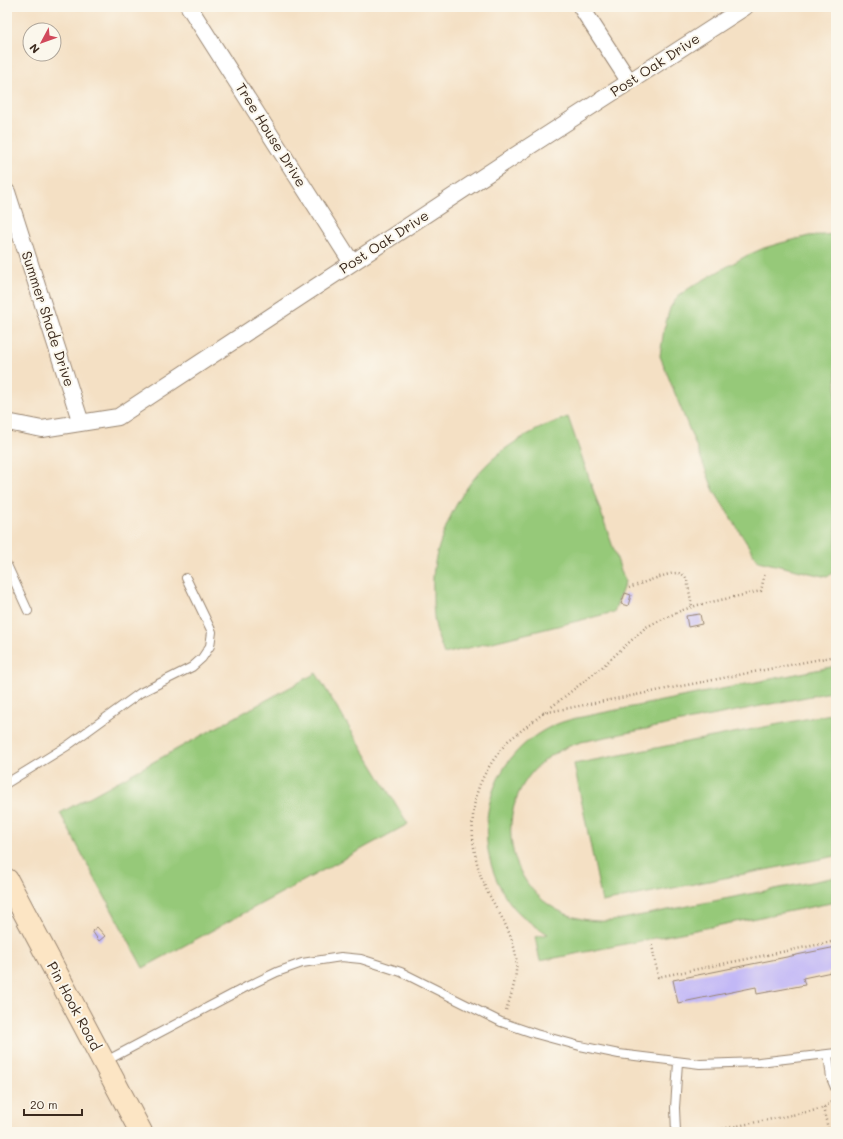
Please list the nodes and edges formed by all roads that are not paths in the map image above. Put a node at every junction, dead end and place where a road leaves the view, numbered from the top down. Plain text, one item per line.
1 (190, 7) edge
2 (581, 7) edge
3 (745, 7) edge
4 (629, 81) junction
5 (7, 192) edge
6 (352, 263) junction
7 (7, 422) edge
8 (81, 423) junction
9 (7, 565) edge
10 (186, 578) dead end
11 (28, 611) dead end
12 (7, 783) edge
13 (7, 880) edge
14 (832, 1053) edge
15 (678, 1062) junction
16 (104, 1063) junction
17 (836, 1090) edge
18 (141, 1132) edge
19 (676, 1132) edge

1 - 6 street, Tree House Drive
2 - 4 street
3 - 4 street, Post Oak Drive
4 - 6 street, Post Oak Drive
5 - 8 street, Summer Shade Drive
6 - 8 street, Post Oak Drive
7 - 8 street, Post Oak Drive
9 - 11 lane
10 - 12 lane
13 - 16 street, Pin Hook Road
14 - 15 lane
14 - 17 lane
15 - 16 lane
15 - 19 lane
16 - 18 street, Pin Hook Road

